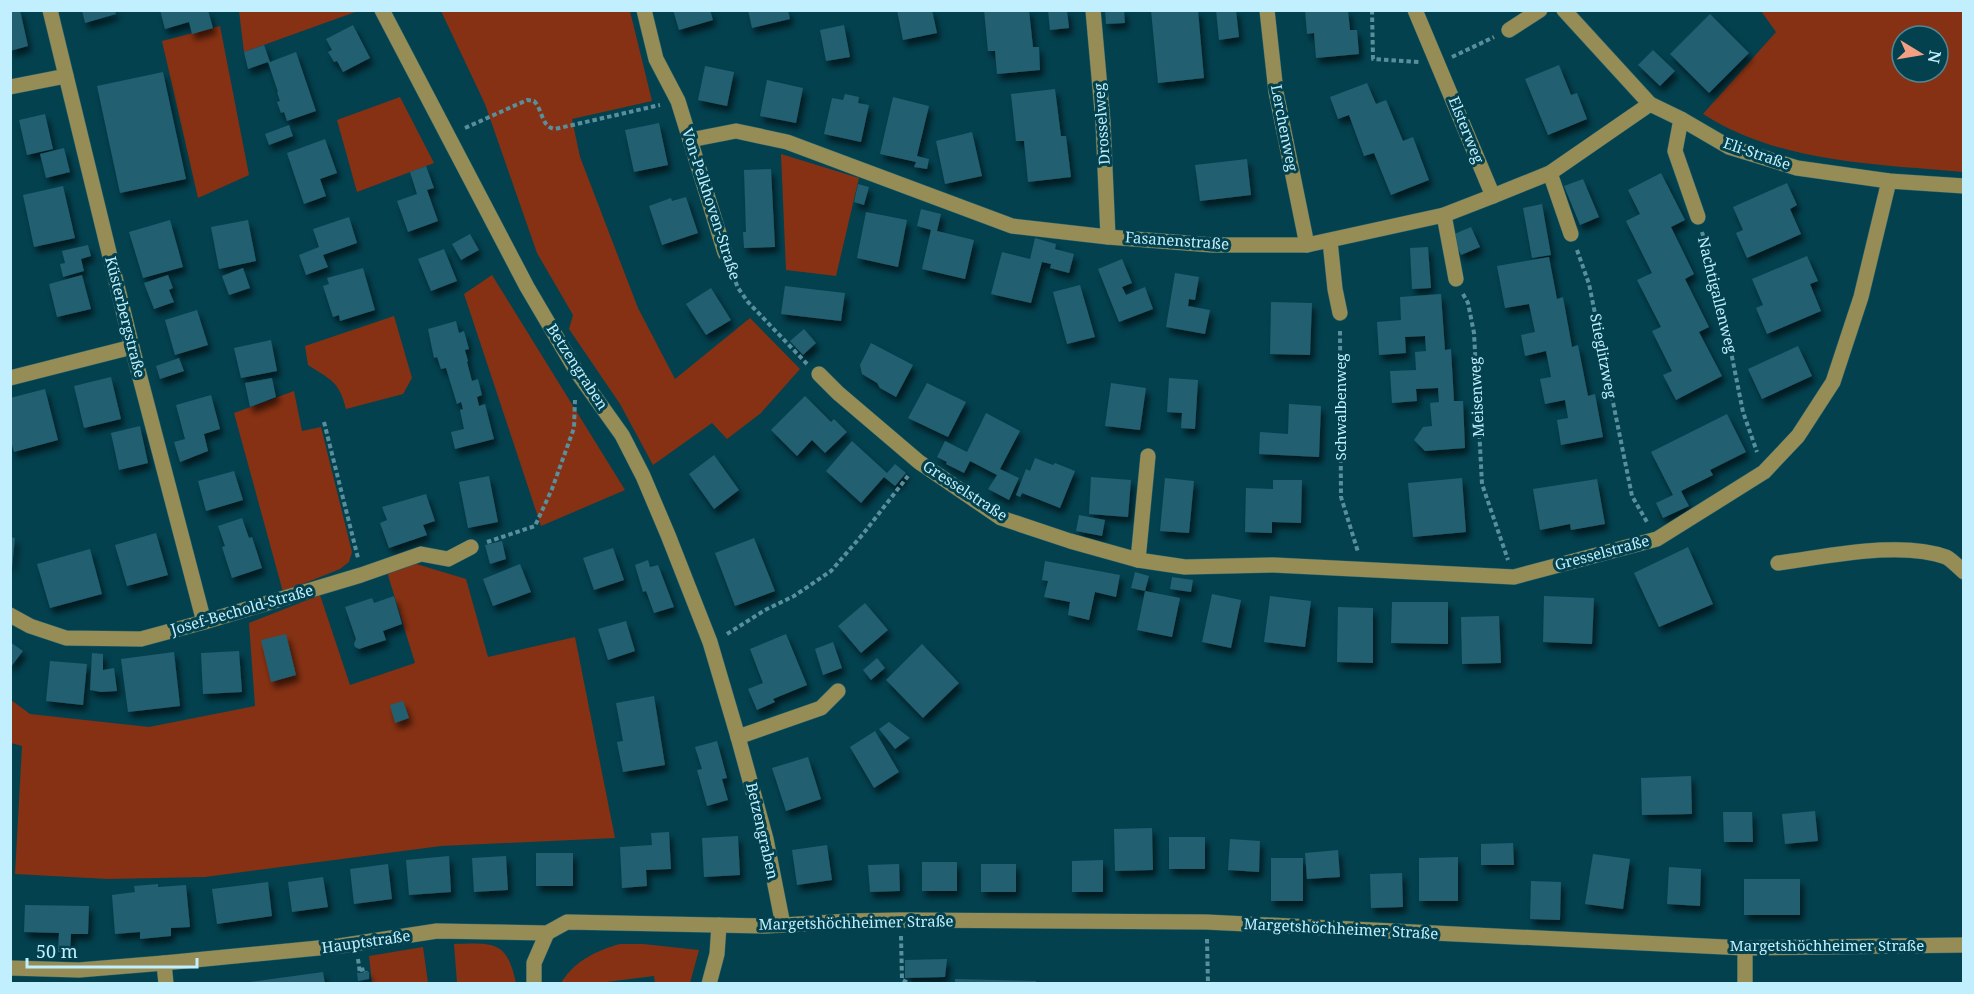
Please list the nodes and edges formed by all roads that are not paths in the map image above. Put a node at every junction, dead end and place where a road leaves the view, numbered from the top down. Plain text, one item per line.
1 (50, 10) edge
2 (382, 10) edge
3 (644, 10) edge
4 (1093, 10) edge
5 (1268, 10) edge
6 (1415, 10) edge
7 (1540, 10) edge
8 (1564, 10) edge
9 (1509, 30) road end
10 (66, 76) junction
11 (10, 87) edge
12 (1650, 104) junction
13 (1681, 119) junction
14 (690, 140) junction
15 (1550, 173) junction
16 (1889, 181) junction
17 (1964, 186) edge
18 (1493, 196) junction
19 (1444, 215) junction
20 (1698, 218) road end
21 (1571, 234) road end
22 (1108, 237) junction
23 (1329, 241) junction
24 (1307, 245) junction
25 (725, 253) road end
26 (1456, 279) road end
27 (1340, 313) road end
28 (132, 347) junction
29 (819, 374) road end
30 (10, 378) edge
31 (1148, 456) dead end
32 (471, 547) road end
33 (1138, 560) junction
34 (1778, 563) dead end
35 (1964, 572) edge
36 (10, 615) edge
37 (204, 622) junction
38 (838, 691) dead end
39 (738, 737) junction
40 (719, 925) junction
41 (783, 925) junction
42 (547, 933) junction
43 (1964, 945) edge
44 (1745, 948) junction
45 (164, 963) junction
46 (10, 968) edge
47 (166, 984) edge
48 (534, 984) edge
49 (709, 984) edge
50 (1745, 984) edge

1 - 10 street, Küsterbergstraße
2 - 39 street, Betzengraben
3 - 14 street, Von-Pelkhoven-Straße
4 - 22 street, Drosselweg
5 - 24 street, Lerchenweg
6 - 18 street, Elsterweg
7 - 9 street
8 - 12 street, Eli-Straße
10 - 11 street
10 - 28 street, Küsterbergstraße
12 - 13 street, Eli-Straße
12 - 15 street, Fasanenstraße
13 - 16 street, Eli-Straße
13 - 20 street, Nachtigallenweg
14 - 22 street, Fasanenstraße
14 - 25 street, Von-Pelkhoven-Straße
15 - 18 street, Fasanenstraße
15 - 21 street
16 - 17 street, Eli-Straße
16 - 33 street, Gresselstraße
18 - 19 street, Fasanenstraße
19 - 23 street, Fasanenstraße
19 - 26 street
22 - 24 street, Fasanenstraße
23 - 24 street, Fasanenstraße
23 - 27 street
28 - 30 street
28 - 37 street, Küsterbergstraße
29 - 33 street, Gresselstraße
31 - 33 street
32 - 37 street, Josef-Bechold-Straße
34 - 35 street
36 - 37 street, Josef-Bechold-Straße
38 - 39 street
39 - 41 street, Betzengraben
40 - 41 street, Margetshöchheimer Straße
40 - 42 street, Hauptstraße
40 - 49 street
41 - 44 street, Margetshöchheimer Straße
42 - 45 street, Hauptstraße
42 - 48 street
43 - 44 street, Margetshöchheimer Straße
44 - 50 street
45 - 46 street, Hauptstraße
45 - 47 street

